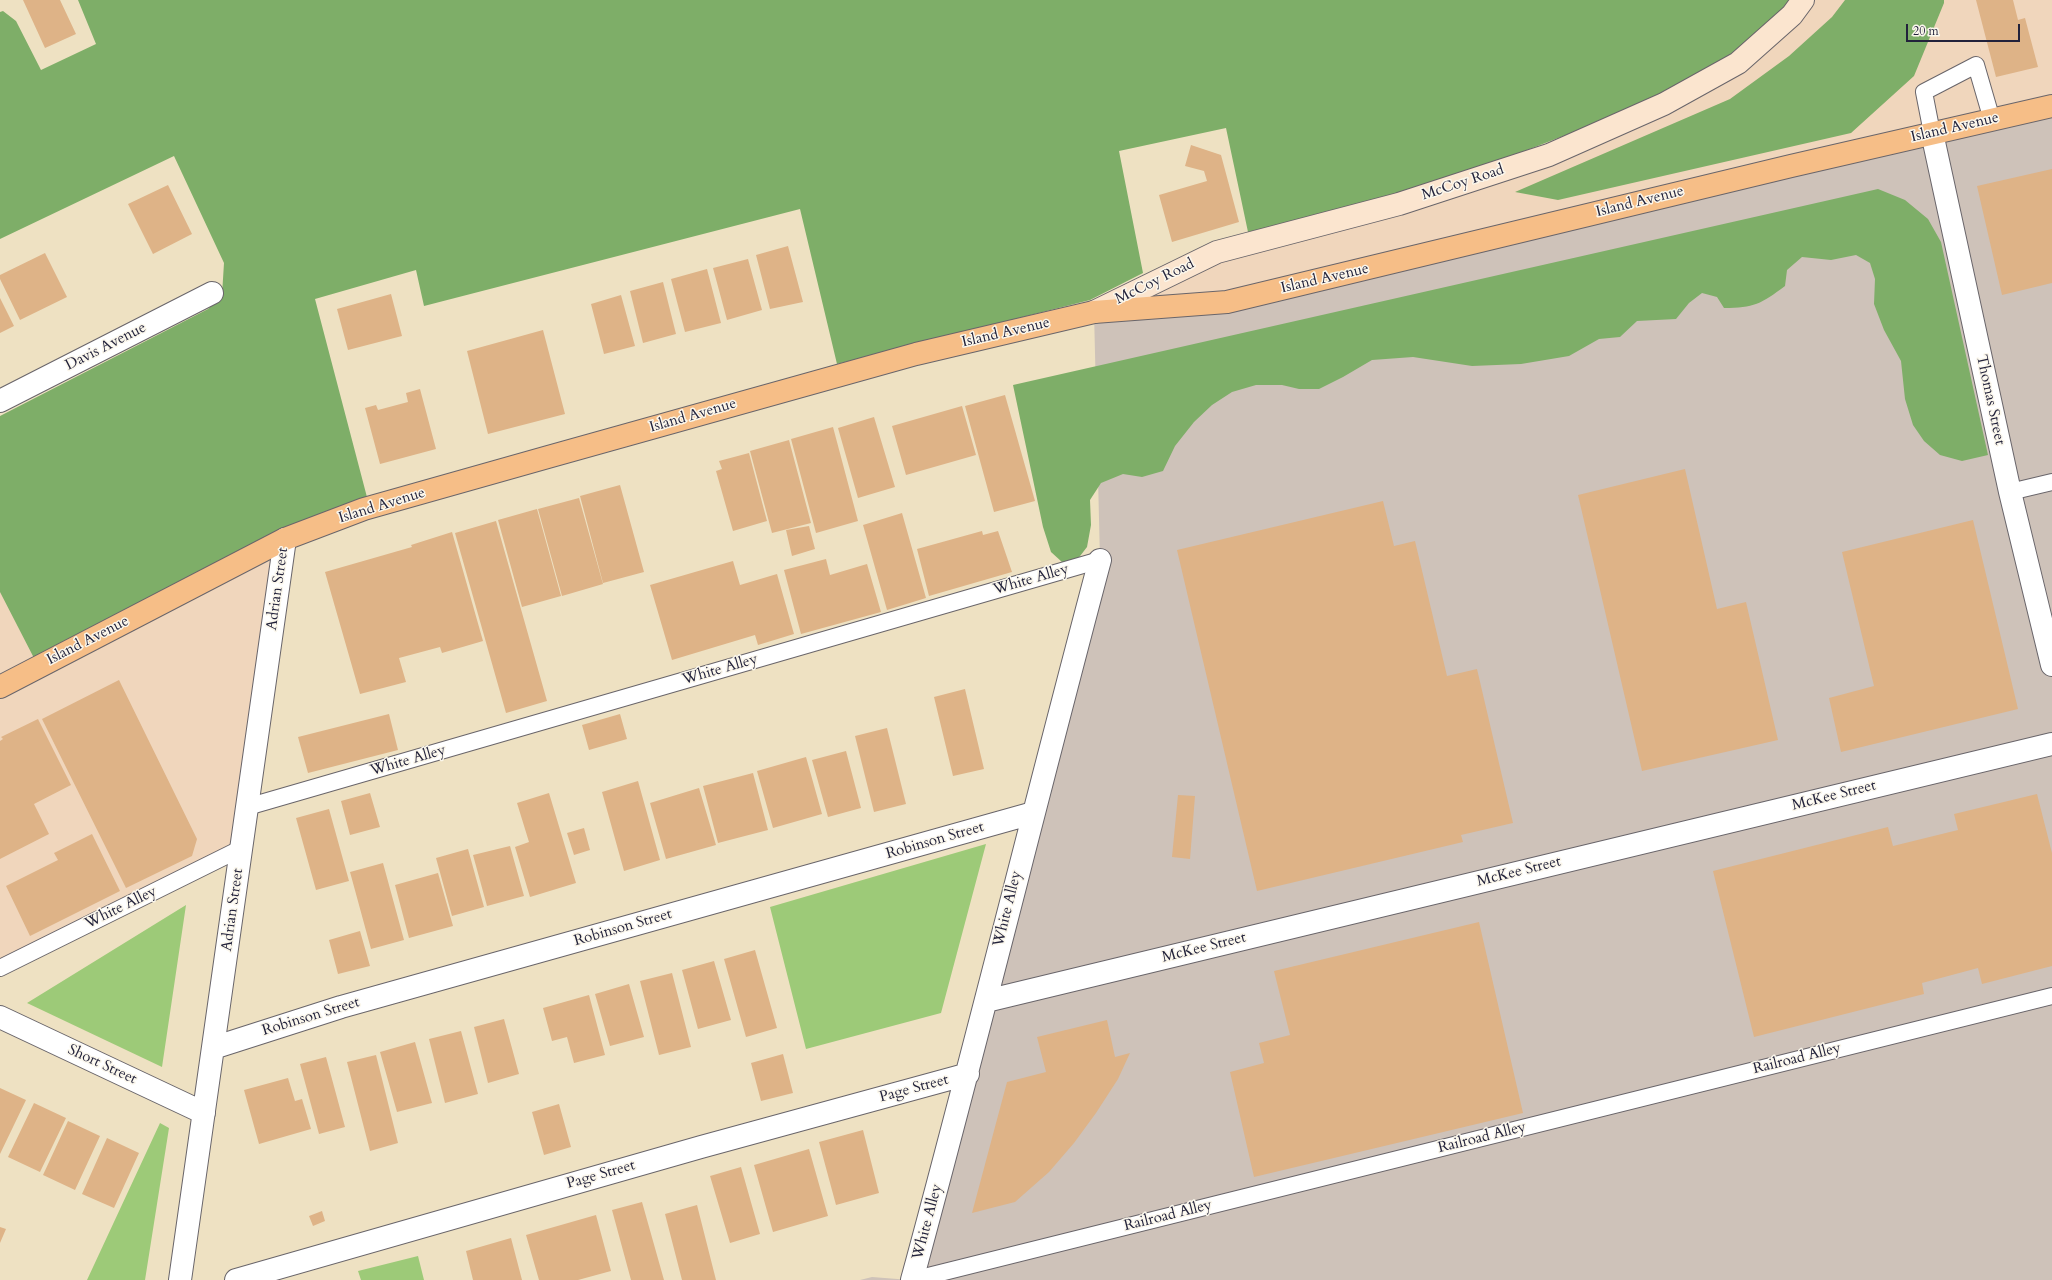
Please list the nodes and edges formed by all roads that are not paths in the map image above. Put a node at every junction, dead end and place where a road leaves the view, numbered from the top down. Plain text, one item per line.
1 (1803, 0) edge
2 (2052, 106) edge
3 (1992, 120) junction
4 (1932, 133) junction
5 (212, 293) dead end
6 (1094, 312) junction
7 (0, 401) edge
8 (2052, 482) edge
9 (2010, 492) junction
10 (285, 539) junction
11 (1100, 560) joint
12 (2052, 666) edge
13 (0, 686) edge
14 (2052, 744) edge
15 (247, 807) junction
16 (1033, 813) junction
17 (242, 848) junction
18 (0, 968) edge
19 (2052, 996) edge
20 (986, 1001) junction
21 (0, 1017) edge
22 (213, 1048) junction
23 (968, 1074) junction
24 (204, 1113) junction
25 (180, 1280) edge
26 (236, 1280) edge
27 (912, 1280) edge

1 - 6 street, McCoy Road
2 - 3 main road, Island Avenue
3 - 4 main road, Island Avenue
3 - 4 lane
4 - 6 main road, Island Avenue
4 - 9 street, Thomas Street
5 - 7 street, Davis Avenue
6 - 10 main road, Island Avenue
8 - 9 lane
9 - 12 street, Thomas Street
10 - 13 main road, Island Avenue
10 - 15 street, Adrian Street
11 - 15 lane, White Alley
11 - 16 street, White Alley
14 - 20 street, McKee Street
15 - 17 street, Adrian Street
16 - 20 street, White Alley
16 - 22 street, Robinson Street
17 - 18 lane, White Alley
17 - 22 street, Adrian Street
19 - 27 lane, Railroad Alley
20 - 23 street, White Alley
21 - 24 street, Short Street
22 - 24 street, Adrian Street
23 - 26 street, Page Street
23 - 27 street, White Alley
24 - 25 street, Adrian Street

